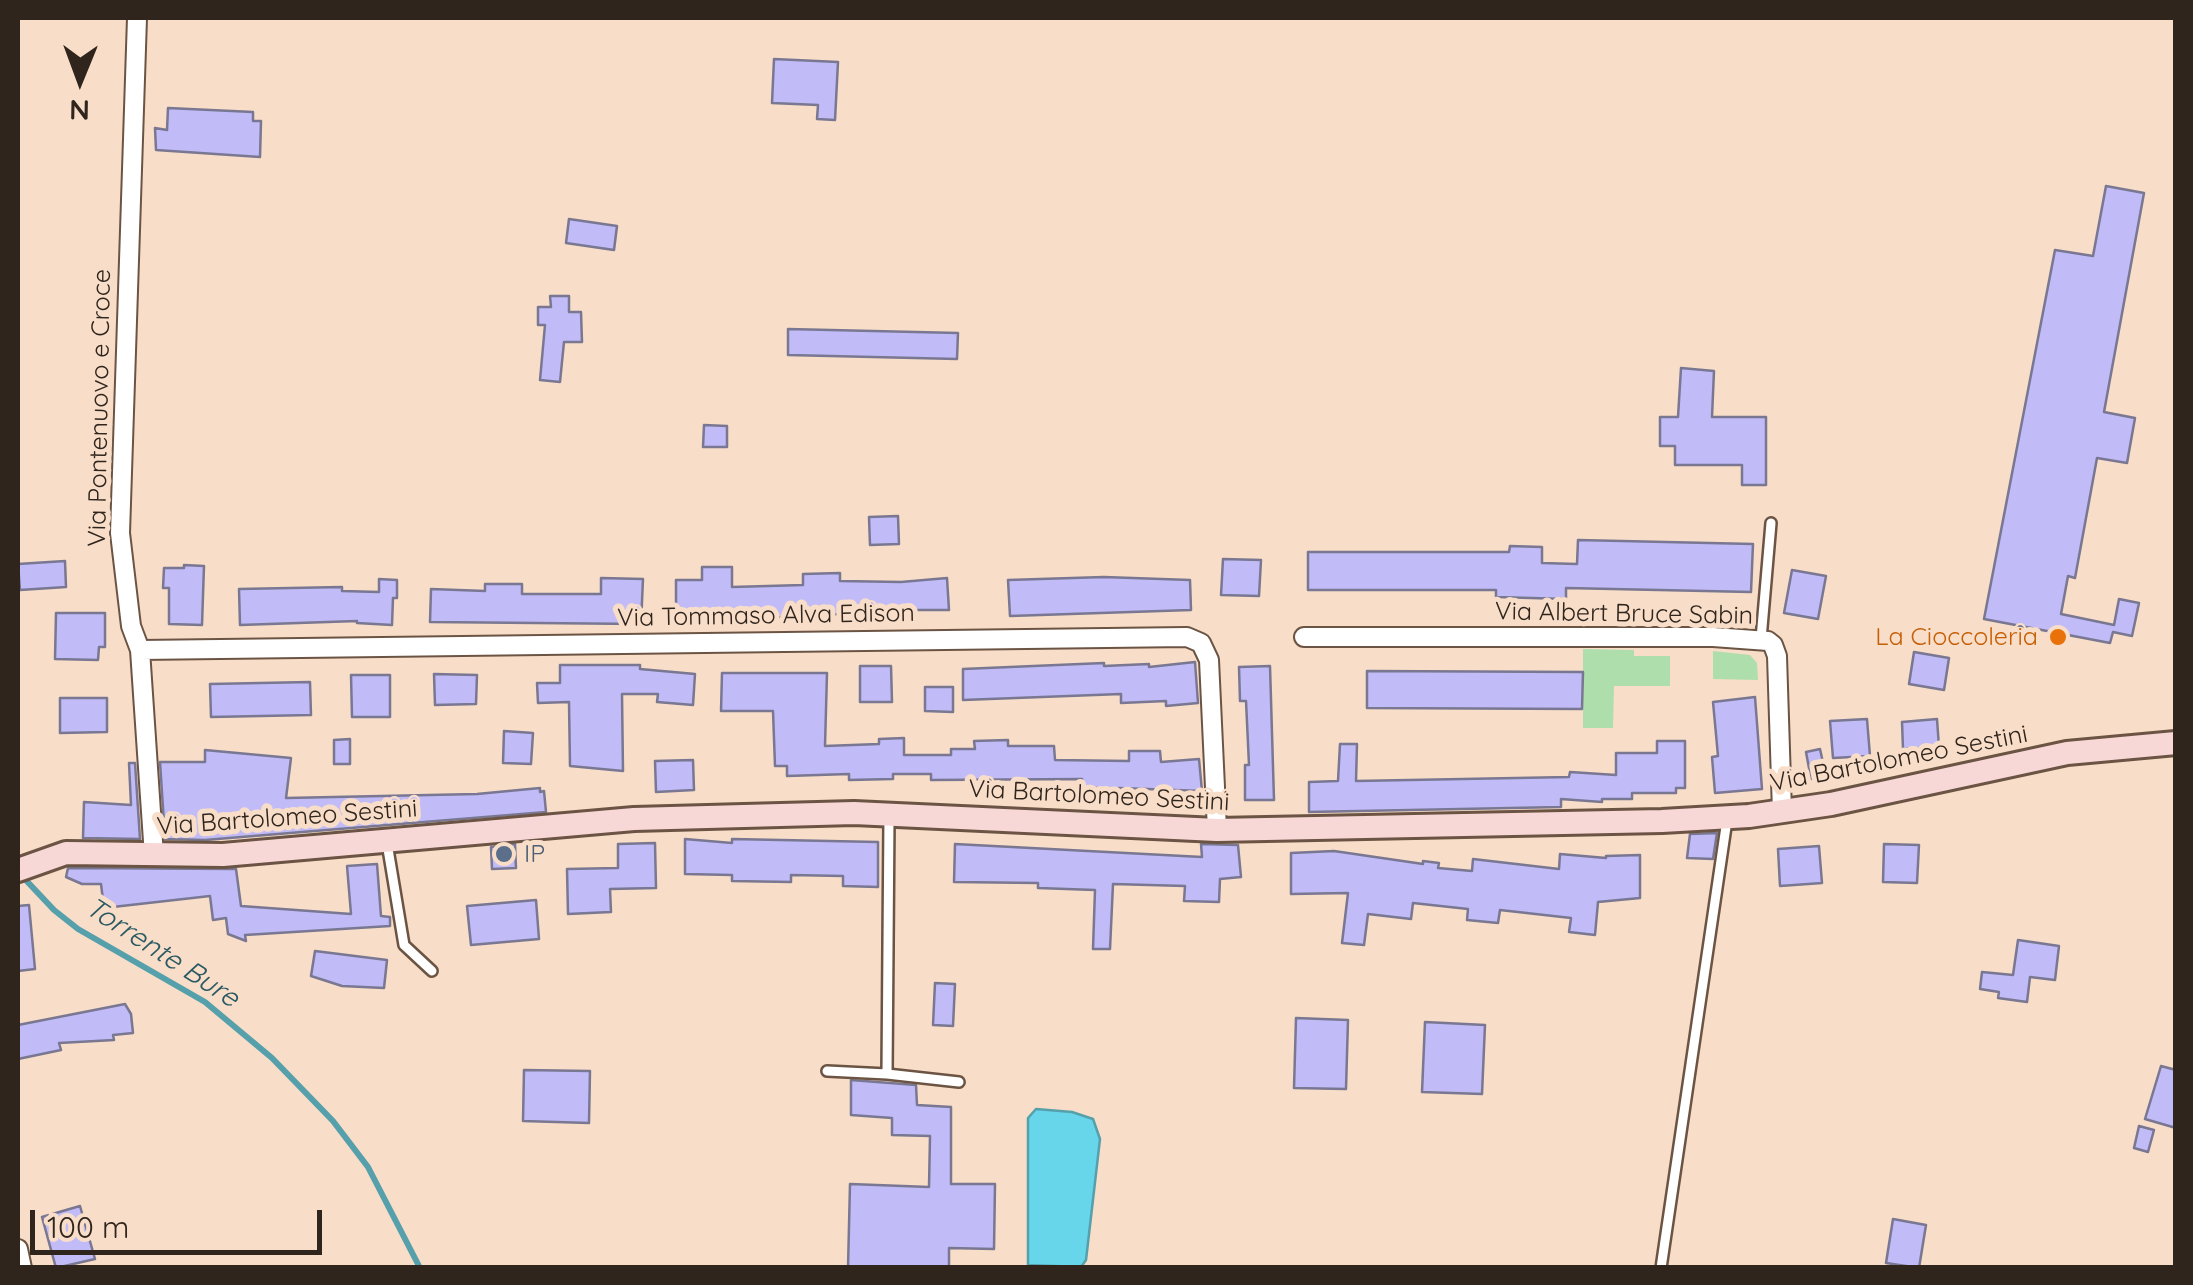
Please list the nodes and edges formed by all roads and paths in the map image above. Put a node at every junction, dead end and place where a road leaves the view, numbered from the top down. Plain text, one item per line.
1 (137, 18) edge
2 (1771, 524) dead end
3 (1304, 637) dead end
4 (1762, 640) junction
5 (140, 650) junction
6 (2176, 743) edge
7 (1782, 812) junction
8 (889, 814) junction
9 (1728, 817) junction
10 (1217, 830) junction
11 (386, 840) junction
12 (154, 856) junction
13 (18, 870) edge
14 (432, 971) dead end
15 (827, 1071) dead end
16 (887, 1074) junction
17 (959, 1082) dead end
18 (18, 1249) edge
19 (22, 1268) edge
20 (1662, 1268) edge

1 - 5 street, Via Pontenuovo e Croce
2 - 4 lane
3 - 4 street, Via Albert Bruce Sabin
4 - 7 street, Via Albert Bruce Sabin
5 - 10 street, Via Tommaso Alva Edison
5 - 12 street, Via Pontenuovo e Croce
6 - 7 main road, Via Bartolomeo Sestini
7 - 9 main road, Via Bartolomeo Sestini
8 - 10 main road, Via Bartolomeo Sestini
8 - 11 main road, Via Bartolomeo Sestini
8 - 16 lane
9 - 10 main road, Via Bartolomeo Sestini
9 - 20 lane
11 - 12 main road, Via Bartolomeo Sestini
11 - 14 lane
12 - 13 main road, Via Bartolomeo Sestini
15 - 16 lane
16 - 17 lane
18 - 19 street

